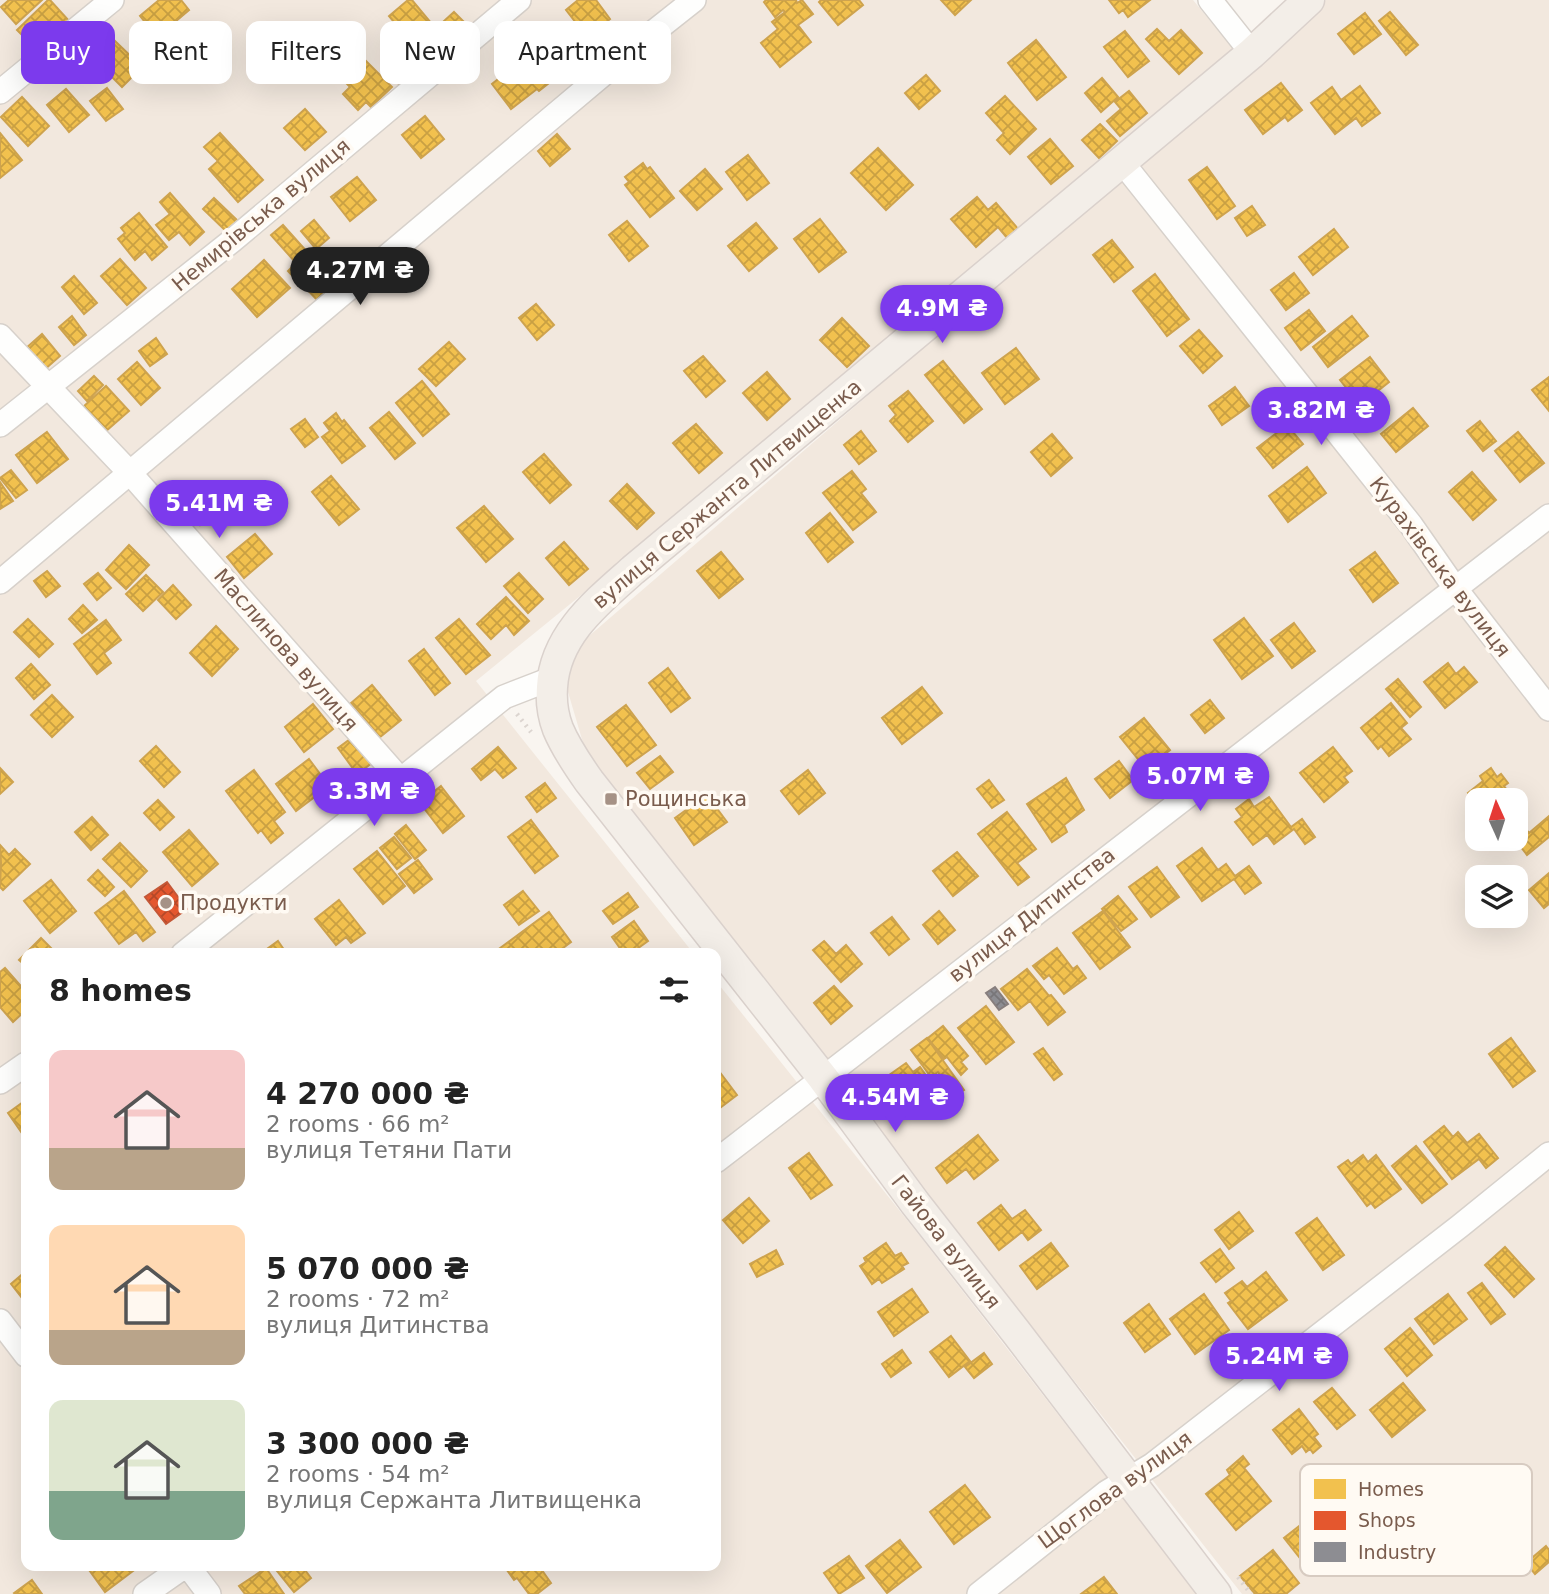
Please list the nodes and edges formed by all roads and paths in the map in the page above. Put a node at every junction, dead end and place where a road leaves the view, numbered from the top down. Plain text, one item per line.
1 (112, 0) edge
2 (519, 0) edge
3 (694, 0) edge
4 (1210, 0) edge
5 (1309, 0) edge
6 (1252, 52) junction
7 (0, 92) edge
8 (1122, 162) junction
9 (0, 336) edge
10 (50, 387) junction
11 (0, 425) edge
12 (130, 472) junction
13 (1549, 516) edge
14 (0, 582) edge
15 (1455, 588) junction
16 (553, 678) junction
17 (1549, 709) edge
18 (400, 779) junction
19 (190, 948) edge
20 (721, 948) edge
21 (721, 949) edge
22 (21, 1068) edge
23 (823, 1078) junction
24 (0, 1083) edge
25 (1549, 1154) edge
26 (721, 1157) edge
27 (0, 1321) edge
28 (21, 1348) edge
29 (1128, 1478) junction
30 (179, 1571) edge
31 (190, 1571) edge
32 (145, 1594) edge
33 (209, 1594) edge
34 (979, 1594) edge
35 (1216, 1594) edge

1 - 7 street
2 - 10 street, Немирівська вулиця
3 - 12 street
4 - 6 street
5 - 6 main road, вулиця Сержанта Литвищенка
6 - 8 main road, вулиця Сержанта Литвищенка
8 - 15 street, Курахівська вулиця
8 - 16 main road, вулиця Сержанта Литвищенка
9 - 10 street, Маслинова вулиця
10 - 11 street, Немирівська вулиця
10 - 12 street, Маслинова вулиця
12 - 14 street
12 - 18 street, Маслинова вулиця
13 - 15 street, вулиця Дитинства
15 - 17 street, Курахівська вулиця
15 - 23 street, вулиця Дитинства
16 - 18 street
16 - 20 main road, Гайова вулиця
18 - 19 street
21 - 23 main road, Гайова вулиця
22 - 24 street
23 - 26 street, вулиця Дитинства
23 - 29 main road, Гайова вулиця
25 - 29 street, Щоглова вулиця
27 - 28 street
29 - 34 street, Щоглова вулиця
29 - 35 main road, Гайова вулиця
30 - 32 street
31 - 33 street

